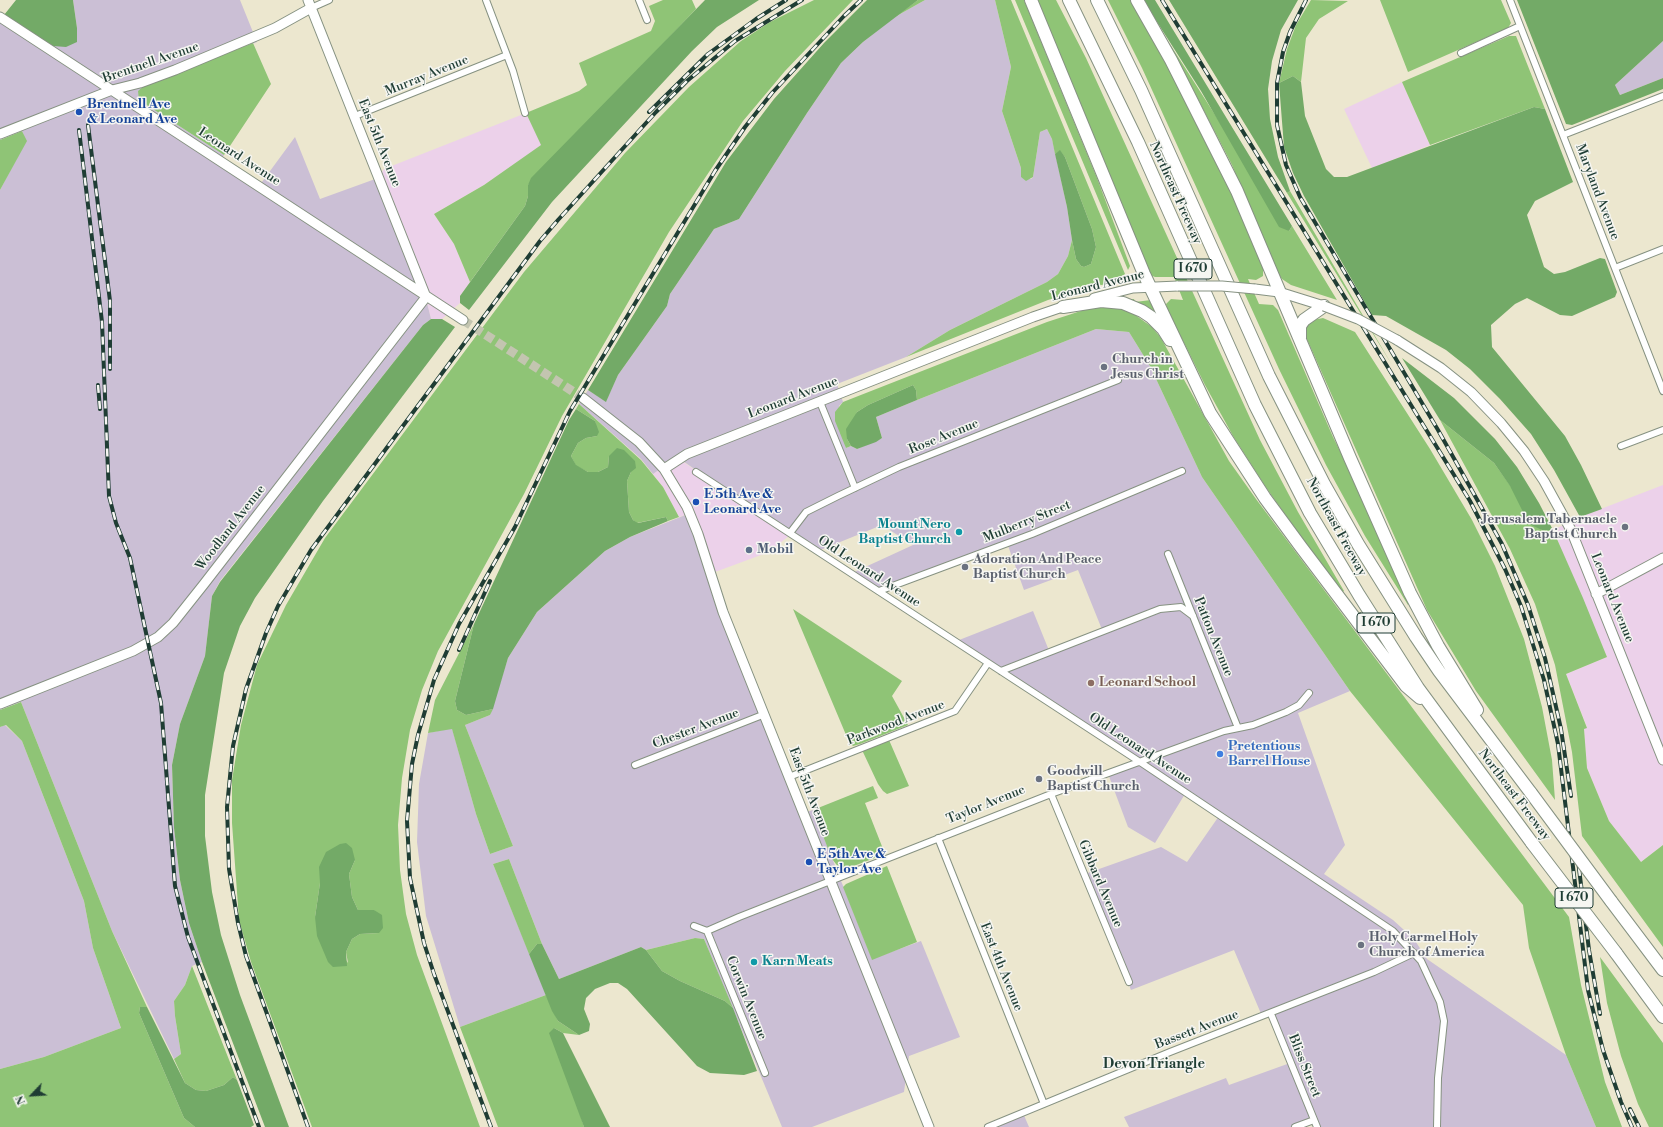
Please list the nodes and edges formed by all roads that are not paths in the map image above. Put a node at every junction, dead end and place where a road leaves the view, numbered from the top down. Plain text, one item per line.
1 (329, 0) edge
2 (486, 0) edge
3 (640, 0) edge
4 (1032, 0) edge
5 (1069, 0) edge
6 (1098, 0) edge
7 (1137, 0) edge
8 (1510, 0) edge
9 (309, 4) edge
10 (0, 17) edge
11 (647, 20) dead end
12 (1520, 26) junction
13 (1461, 53) dead end
14 (507, 55) junction
15 (112, 90) junction
16 (1663, 96) edge
17 (525, 113) dead end
18 (355, 116) junction
19 (0, 134) edge
20 (1563, 135) junction
21 (1663, 249) edge
22 (1615, 268) junction
23 (1152, 286) junction
24 (1279, 292) junction
25 (426, 297) junction
26 (1324, 306) junction
27 (1063, 307) junction
28 (463, 320) tunnel mouth
29 (1300, 342) junction
30 (1118, 380) dead end
31 (1663, 392) edge
32 (1202, 395) junction
33 (583, 398) tunnel mouth
34 (820, 402) junction
35 (1663, 430) edge
36 (1621, 446) dead end
37 (664, 469) junction
38 (1182, 471) dead end
39 (696, 472) dead end
40 (855, 488) junction
41 (790, 533) junction
42 (1168, 554) dead end
43 (1663, 558) edge
44 (879, 591) junction
45 (1596, 594) junction
46 (1193, 616) junction
47 (988, 662) junction
48 (1001, 671) junction
49 (1309, 693) dead end
50 (0, 704) edge
51 (1432, 708) junction
52 (765, 714) junction
53 (1238, 728) junction
54 (1663, 760) edge
55 (1140, 762) junction
56 (635, 765) dead end
57 (789, 777) junction
58 (1051, 794) junction
59 (1531, 794) junction
60 (938, 838) junction
61 (830, 881) junction
62 (694, 926) dead end
63 (707, 931) junction
64 (1414, 953) junction
65 (1663, 970) edge
66 (1129, 982) dead end
67 (1271, 1014) junction
68 (1663, 1017) edge
69 (765, 1073) dead end
70 (1044, 1104) junction
71 (1314, 1120) junction
72 (929, 1127) edge
73 (988, 1127) edge
74 (1295, 1127) edge
75 (1317, 1127) edge
76 (1437, 1127) edge

1 - 9 street, Brentnell Avenue
2 - 14 street
3 - 11 street
4 - 23 highway
5 - 51 highway, Northeast Freeway / I 670
6 - 59 highway, Northeast Freeway / I 670
7 - 24 highway
8 - 12 street, Maryland Avenue
9 - 15 main road, Brentnell Avenue
9 - 18 main road, East 5th Avenue
10 - 15 main road, Leonard Avenue
12 - 13 street
12 - 20 street, Maryland Avenue
14 - 17 street
14 - 18 street, Murray Avenue
15 - 19 main road, Brentnell Avenue
15 - 25 main road, Leonard Avenue
16 - 20 street
18 - 25 main road, East 5th Avenue
20 - 22 street, Maryland Avenue
21 - 22 street
22 - 31 street, Maryland Avenue
23 - 24 main road, Leonard Avenue, bridge
23 - 27 main road, Leonard Avenue
23 - 32 highway
24 - 26 main road, Leonard Avenue
24 - 29 highway
25 - 28 main road, Leonard Avenue
25 - 50 main road, Woodland Avenue
26 - 29 highway
26 - 45 main road, Leonard Avenue, bridge
27 - 32 highway
27 - 34 main road, Leonard Avenue
29 - 59 highway
30 - 40 street, Rose Avenue
32 - 51 highway
33 - 37 main road
34 - 37 main road, Leonard Avenue
34 - 40 street
35 - 36 street
37 - 52 main road, East 5th Avenue
38 - 44 street, Mulberry Street
39 - 41 street, Old Leonard Avenue
40 - 41 street, Rose Avenue
41 - 44 street, Old Leonard Avenue
42 - 46 street, Patton Avenue
43 - 45 main road
44 - 47 street, Old Leonard Avenue
45 - 54 main road, Leonard Avenue
46 - 48 street
46 - 53 street, Patton Avenue
47 - 48 street, Old Leonard Avenue
47 - 57 street, Parkwood Avenue
48 - 55 street, Old Leonard Avenue
49 - 53 street, Taylor Avenue
51 - 68 highway, Northeast Freeway / I 670, bridge
52 - 56 street, Chester Avenue
52 - 57 main road, East 5th Avenue
53 - 55 street, Taylor Avenue
55 - 58 street, Taylor Avenue
55 - 64 street, Old Leonard Avenue
57 - 61 main road, East 5th Avenue
58 - 60 street, Taylor Avenue
58 - 66 street, Gibbard Avenue
59 - 65 highway, Northeast Freeway / I 670, bridge
60 - 61 street, Taylor Avenue
60 - 70 street, East 4th Avenue
61 - 63 street, Taylor Avenue
61 - 72 main road, East 5th Avenue
62 - 63 street
63 - 69 street, Corwin Avenue
64 - 67 street, Bassett Avenue
64 - 76 street, Old Leonard Avenue
67 - 70 street, Bassett Avenue
67 - 71 street, Bliss Street
70 - 73 street, Bassett Avenue
71 - 74 street
71 - 75 street, Bliss Street

